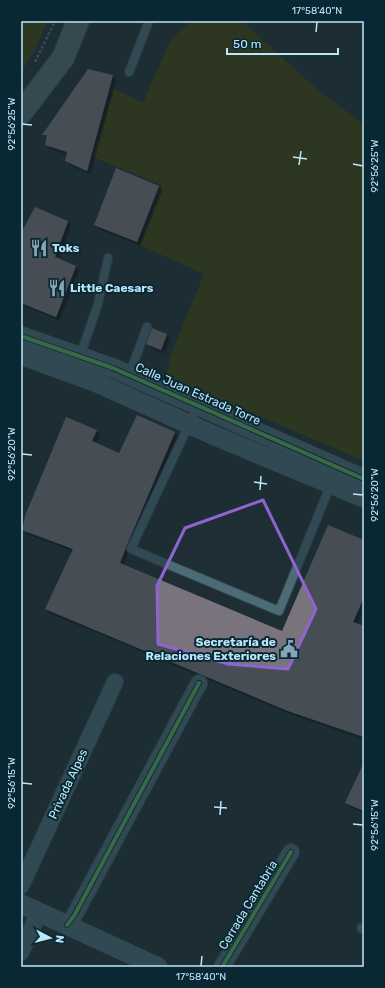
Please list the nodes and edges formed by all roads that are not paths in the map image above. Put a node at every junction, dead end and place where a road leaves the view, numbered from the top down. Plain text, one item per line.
1 (78, 21) edge
2 (149, 21) edge
3 (129, 72) dead end
4 (21, 114) edge
5 (108, 258) dead end
6 (147, 327) dead end
7 (21, 336) edge
8 (73, 354) junction
9 (21, 356) edge
10 (58, 369) junction
11 (129, 375) junction
12 (198, 405) junction
13 (189, 424) junction
14 (338, 466) junction
15 (364, 479) edge
16 (331, 484) junction
17 (364, 498) edge
18 (115, 682) dead end
19 (199, 682) dead end
20 (291, 852) dead end
21 (21, 886) edge
22 (21, 904) edge
23 (39, 912) junction
24 (68, 925) junction
25 (21, 952) edge
26 (158, 967) edge
27 (222, 967) edge

1 - 4 main road
2 - 3 lane
5 - 8 lane
6 - 11 lane
7 - 8 street, Calle Juan Estrada Torre
8 - 10 street
8 - 11 street, Calle Juan Estrada Torre
9 - 10 street
10 - 13 street
11 - 12 street, Calle Juan Estrada Torre
12 - 13 lane
12 - 14 street, Calle Juan Estrada Torre
13 - 16 street
13 - 16 lane
14 - 15 street, Calle Juan Estrada Torre
14 - 16 lane
16 - 17 street
18 - 21 street, Privada Alpes
19 - 24 street
20 - 27 street, Cerrada Cantabria
22 - 23 street
23 - 24 street
23 - 25 street
24 - 26 street

